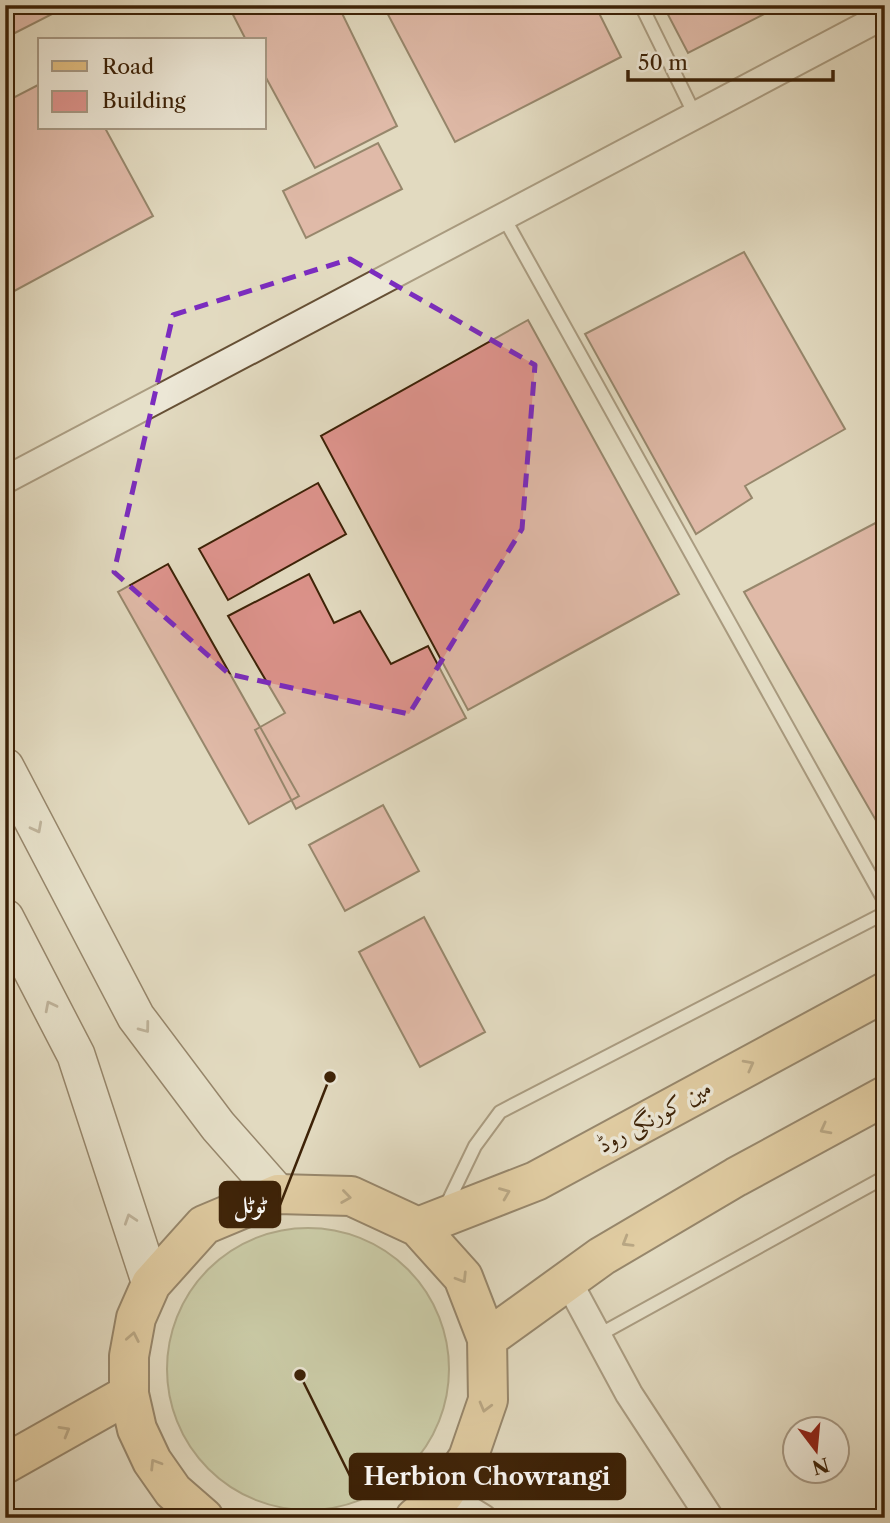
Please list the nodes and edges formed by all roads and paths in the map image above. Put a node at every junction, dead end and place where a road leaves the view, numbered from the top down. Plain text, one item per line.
1 (640, 5) edge
2 (885, 15) edge
3 (695, 115) junction
4 (503, 216) junction
5 (5, 480) edge
6 (5, 767) edge
7 (885, 902) edge
8 (885, 913) edge
9 (5, 918) edge
10 (885, 992) edge
11 (885, 1097) edge
12 (885, 1177) edge
13 (278, 1194) junction
14 (429, 1223) junction
15 (568, 1281) junction
16 (151, 1284) junction
17 (597, 1336) junction
18 (487, 1339) junction
19 (129, 1394) junction
20 (5, 1464) edge
21 (429, 1506) edge
22 (196, 1517) edge
23 (483, 1518) edge
24 (710, 1518) edge

1 - 3 lane
2 - 3 street
3 - 4 street
4 - 5 street
4 - 7 lane
6 -> 13 main road
8 - 14 lane
16 -> 9 main road
14 -> 10 main road, مین کورنگی روڈ
11 -> 15 main road
12 - 17 lane
13 -> 14 main road
13 - 16 main road
14 -> 18 main road
15 - 17 street
15 - 18 main road
19 -> 16 main road
17 - 24 street
18 -> 21 main road
20 -> 19 main road
22 -> 19 main road
21 - 23 street

